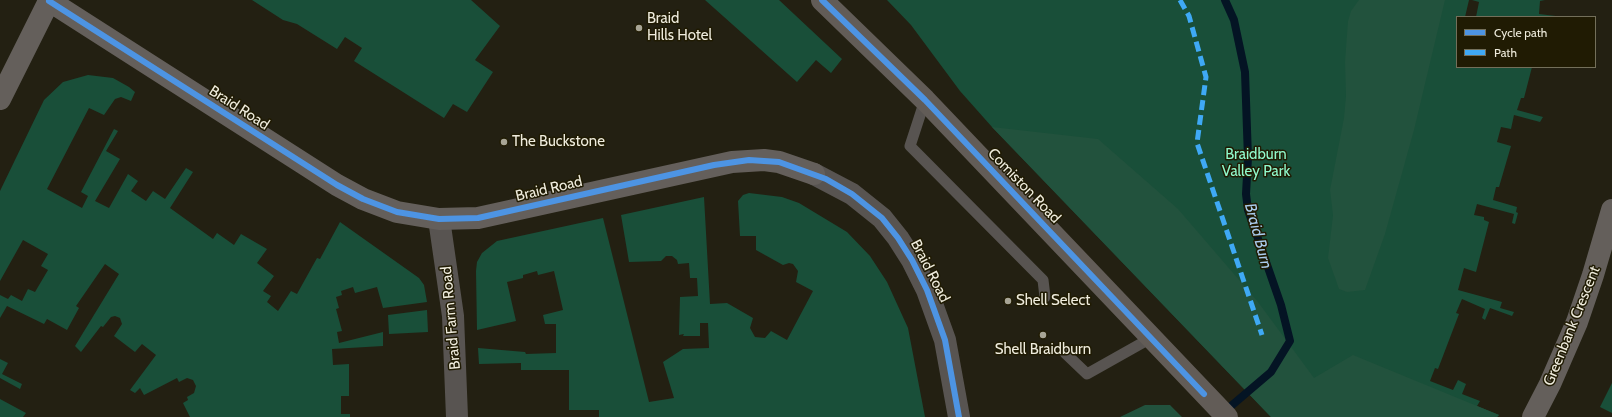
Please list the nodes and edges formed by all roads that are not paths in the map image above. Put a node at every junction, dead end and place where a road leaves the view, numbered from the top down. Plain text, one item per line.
1 (48, 0) edge
2 (822, 0) edge
3 (0, 99) edge
4 (925, 100) junction
5 (1612, 210) edge
6 (440, 219) junction
7 (1045, 297) dead end
8 (1151, 338) junction
9 (1065, 353) dead end
10 (457, 417) edge
11 (959, 417) edge
12 (1227, 417) edge
13 (1533, 417) edge

1 - 3 street
1 - 6 street, Braid Road
2 - 4 main road, Comiston Road
4 - 7 lane
4 - 8 main road, Comiston Road
5 - 13 street, Greenbank Crescent
6 - 10 street, Braid Farm Road
6 - 11 street, Braid Road
8 - 9 lane
8 - 12 main road, Comiston Road

